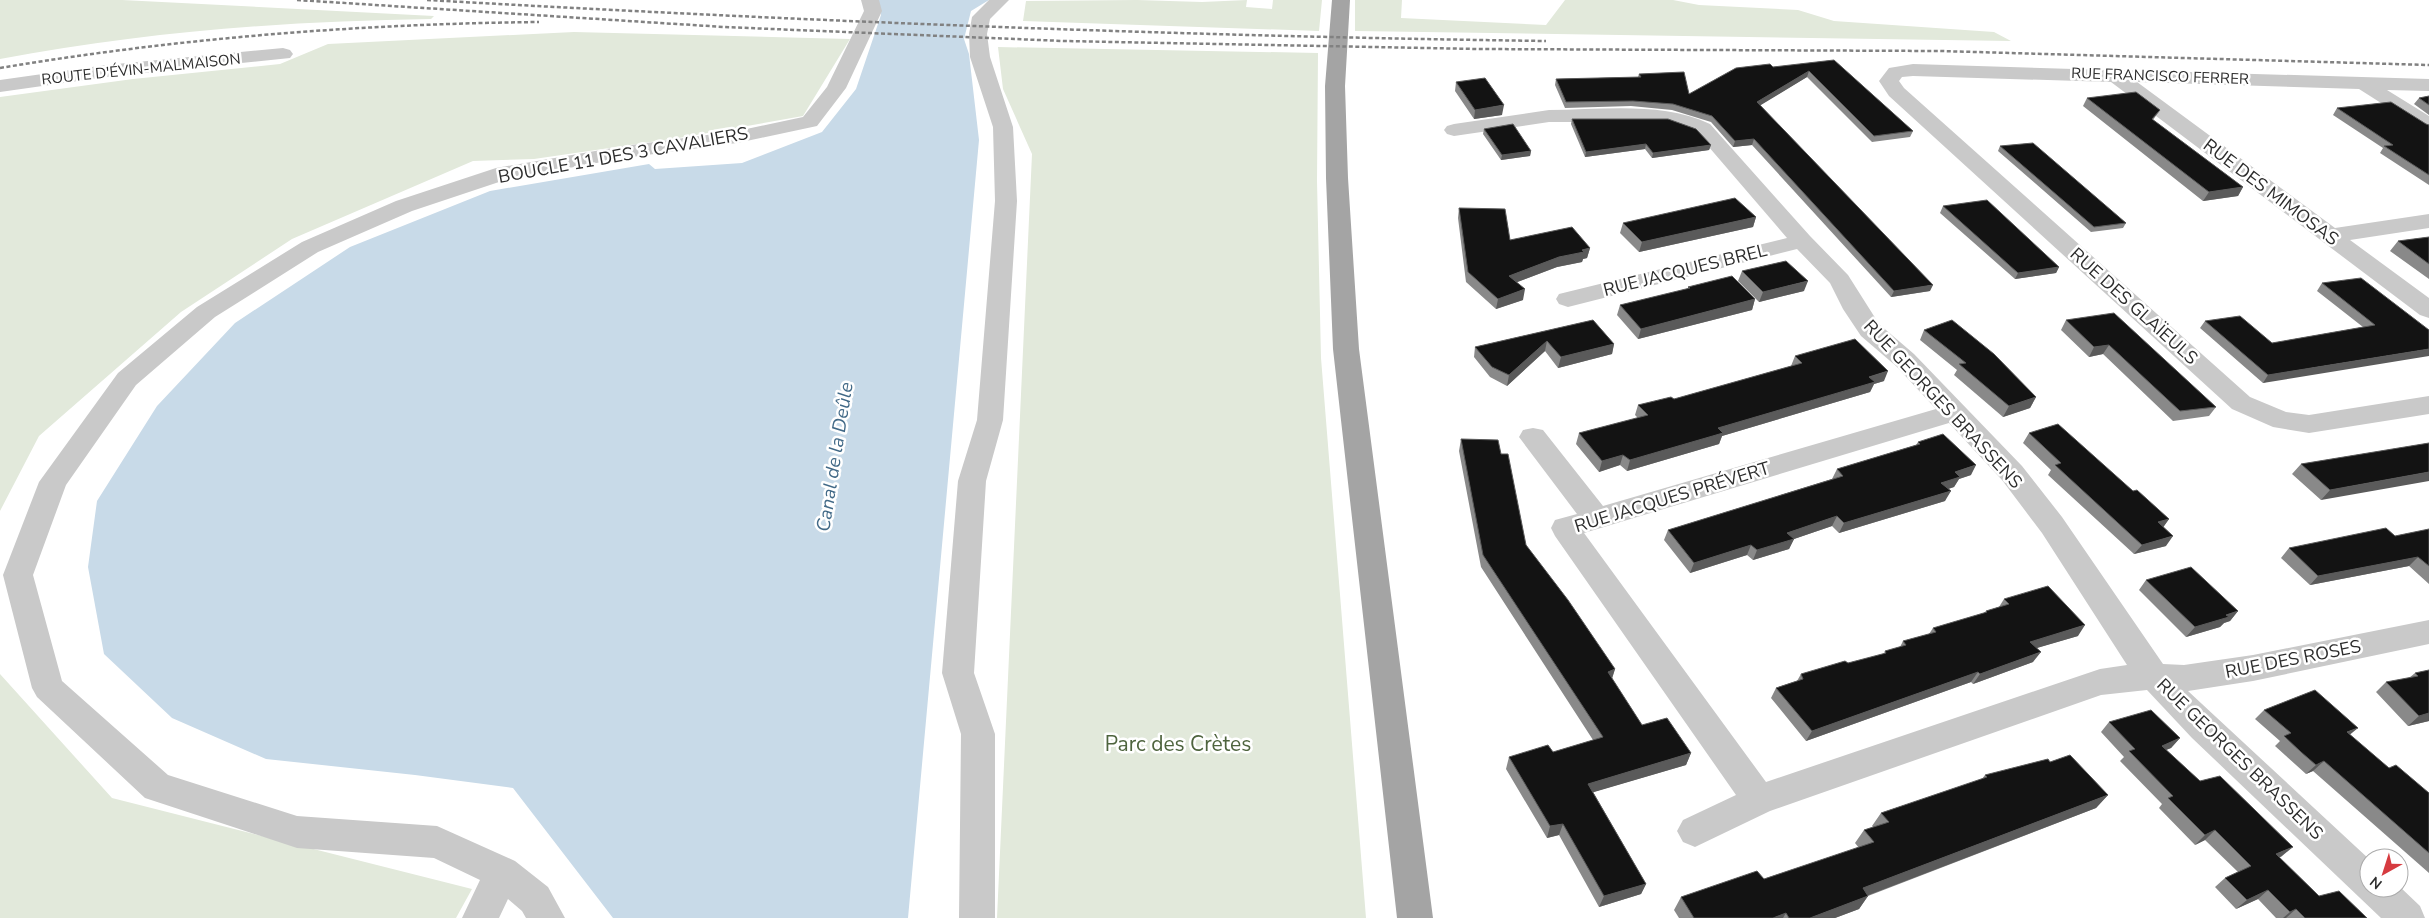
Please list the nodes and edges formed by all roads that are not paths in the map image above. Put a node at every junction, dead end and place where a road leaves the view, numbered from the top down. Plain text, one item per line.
1 (870, 0) edge
2 (1000, 0) edge
3 (1340, 6) edge
4 (283, 54) dead end
5 (2113, 74) junction
6 (1892, 76) joint
7 (2362, 82) junction
8 (2429, 85) edge
9 (0, 86) edge
10 (2429, 125) edge
11 (1454, 130) dead end
12 (2429, 221) edge
13 (2330, 236) junction
14 (1802, 242) junction
15 (1568, 299) dead end
16 (2429, 310) edge
17 (2429, 404) edge
18 (1955, 412) junction
19 (1533, 437) dead end
20 (1597, 519) junction
21 (2429, 632) edge
22 (2155, 678) junction
23 (1759, 800) junction
24 (1695, 831) dead end
25 (502, 873) junction
26 (2359, 874) edge
27 (2386, 898) edge
28 (480, 918) edge
29 (547, 918) edge
30 (977, 918) edge
31 (1415, 918) edge
32 (2407, 918) edge

1 - 25 street, BOUCLE 11 DES 3 CAVALIERS
2 - 30 street
3 - 31 main road
4 - 9 street, ROUTE D'ÉVIN-MALMAISON
5 - 6 street, RUE FRANCISCO FERRER
5 - 7 street, RUE FRANCISCO FERRER
5 - 13 street, RUE DES MIMOSAS
6 - 17 street, RUE DES GLAÏEULS
7 - 8 street, RUE FRANCISCO FERRER
7 - 10 street
11 - 14 street, RUE GEORGES BRASSENS
12 - 13 street
13 - 16 street, RUE DES MIMOSAS
14 - 15 street, RUE JACQUES BREL
14 - 18 street, RUE GEORGES BRASSENS
18 - 20 street, RUE JACQUES PRÉVERT
18 - 22 street, RUE GEORGES BRASSENS
19 - 20 street
20 - 23 street, RUE JACQUES PRÉVERT
21 - 22 street, RUE DES ROSES
22 - 23 street
22 - 26 street, RUE GEORGES BRASSENS
23 - 24 street
25 - 28 street
25 - 29 street, BOUCLE 11 DES 3 CAVALIERS
27 - 32 street

